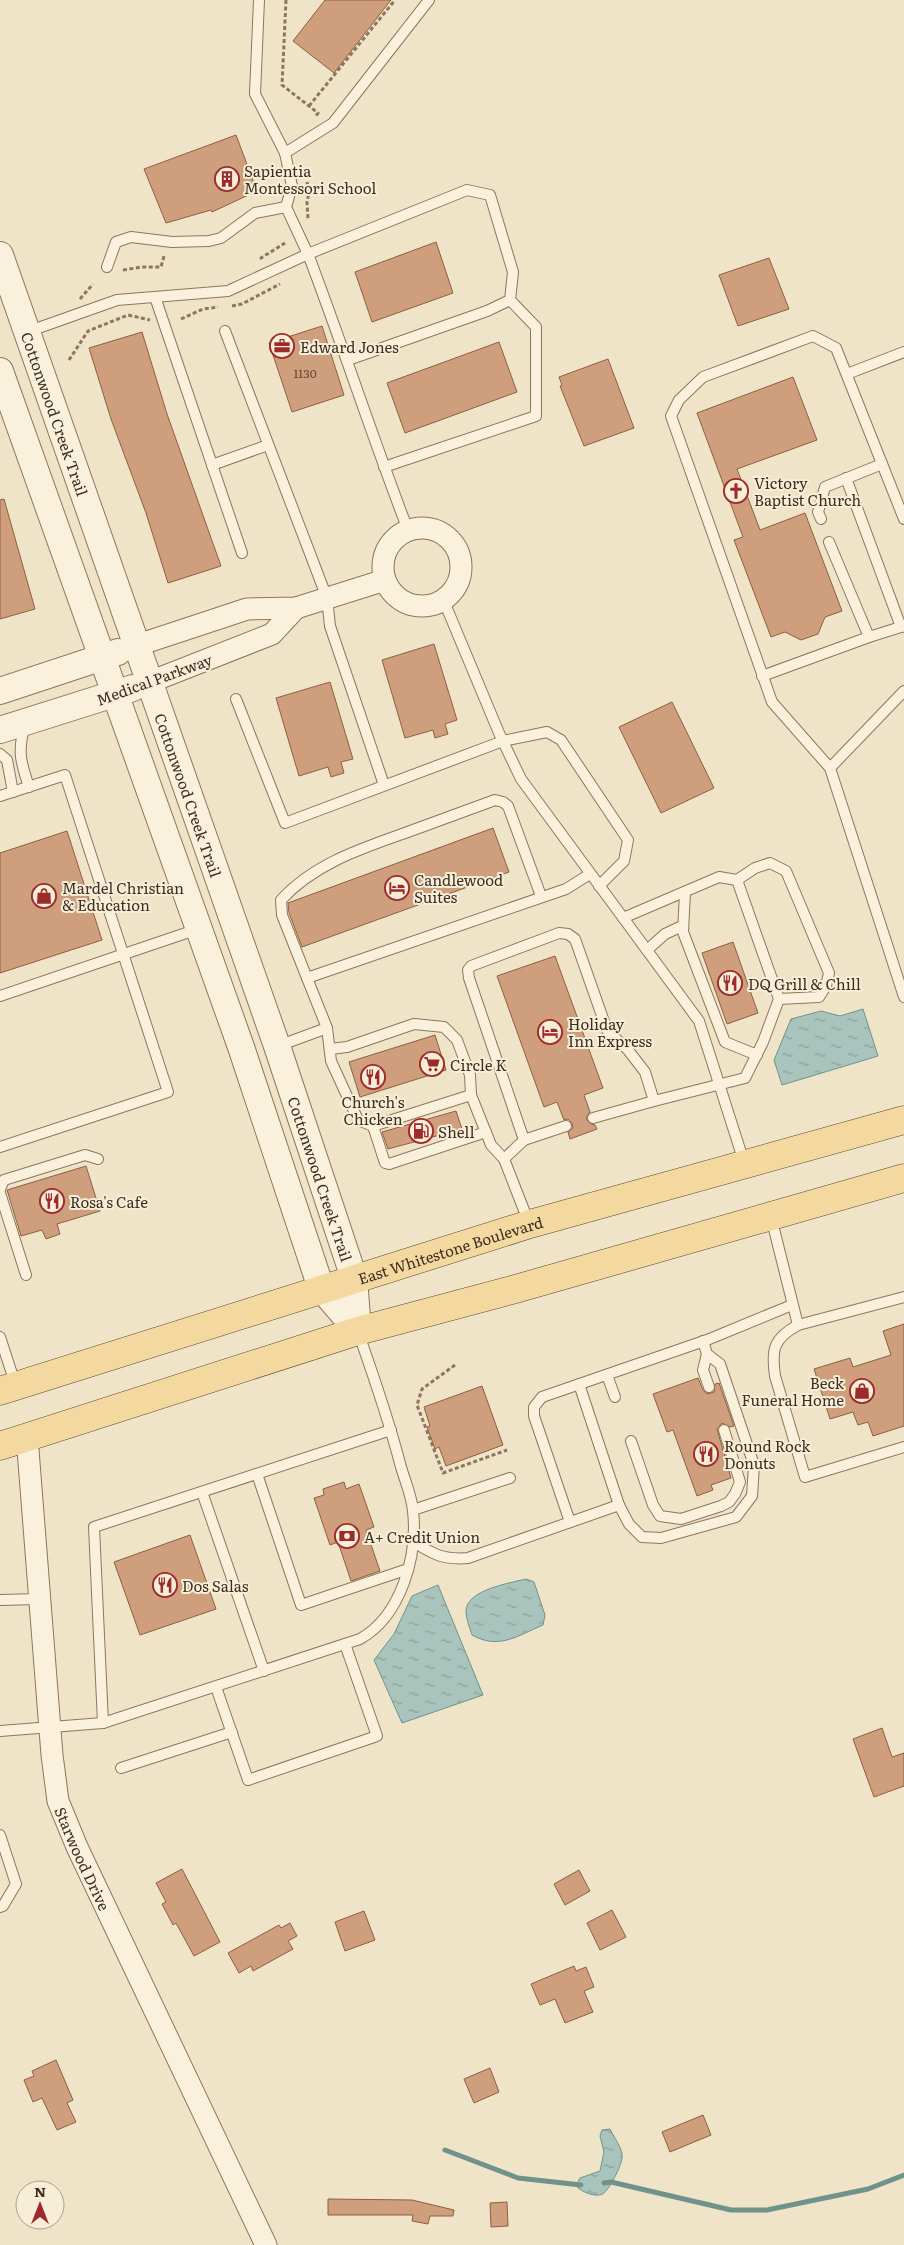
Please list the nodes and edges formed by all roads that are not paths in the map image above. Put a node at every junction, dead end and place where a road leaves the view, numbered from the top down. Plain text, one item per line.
1 (259, 0) edge
2 (428, 0) edge
3 (284, 153) junction
4 (286, 207) junction
5 (308, 254) junction
6 (0, 255) edge
7 (107, 267) dead end
8 (154, 297) junction
9 (510, 300) junction
10 (225, 331) dead end
11 (26, 332) junction
12 (904, 352) edge
13 (348, 360) junction
14 (0, 371) edge
15 (847, 374) junction
16 (268, 445) junction
17 (882, 464) junction
18 (212, 465) junction
19 (384, 467) junction
20 (846, 478) junction
21 (821, 519) dead end
22 (904, 519) edge
23 (408, 530) junction
24 (830, 542) dead end
25 (242, 553) dead end
26 (385, 580) junction
27 (327, 598) junction
28 (443, 599) junction
29 (296, 608) junction
30 (902, 627) edge
31 (869, 637) junction
32 (138, 645) junction
33 (102, 658) junction
34 (762, 676) junction
35 (150, 682) junction
36 (0, 691) edge
37 (904, 691) edge
38 (115, 693) junction
39 (236, 699) dead end
40 (26, 722) junction
41 (0, 730) edge
42 (503, 741) junction
43 (0, 754) edge
44 (830, 768) junction
45 (384, 785) junction
46 (29, 787) junction
47 (13, 792) junction
48 (0, 796) edge
49 (590, 874) junction
50 (737, 880) junction
51 (599, 886) junction
52 (685, 892) junction
53 (541, 896) junction
54 (623, 918) junction
55 (682, 926) junction
56 (199, 928) junction
57 (647, 950) junction
58 (124, 955) junction
59 (307, 978) junction
60 (902, 984) edge
61 (0, 996) edge
62 (904, 997) edge
63 (779, 999) junction
64 (327, 1028) junction
65 (277, 1046) junction
66 (330, 1049) junction
67 (757, 1055) junction
68 (721, 1086) junction
69 (471, 1095) junction
70 (654, 1101) junction
71 (592, 1118) dead end
72 (904, 1120) edge
73 (373, 1126) junction
74 (566, 1126) dead end
75 (486, 1132) junction
76 (524, 1140) junction
77 (0, 1147) edge
78 (98, 1159) dead end
79 (504, 1159) junction
80 (745, 1166) junction
81 (904, 1178) edge
82 (0, 1189) edge
83 (0, 1193) edge
84 (770, 1216) junction
85 (530, 1224) junction
86 (26, 1275) dead end
87 (354, 1278) junction
88 (321, 1288) junction
89 (904, 1296) edge
90 (792, 1305) junction
91 (798, 1325) junction
92 (358, 1331) junction
93 (0, 1337) edge
94 (702, 1341) junction
95 (707, 1354) junction
96 (607, 1375) junction
97 (579, 1384) junction
98 (709, 1387) dead end
99 (8, 1389) edge
100 (615, 1397) dead end
101 (391, 1430) junction
102 (724, 1430) dead end
103 (27, 1437) junction
104 (631, 1441) dead end
105 (0, 1446) edge
106 (904, 1447) edge
107 (257, 1474) junction
108 (510, 1478) dead end
109 (202, 1492) junction
110 (619, 1505) junction
111 (413, 1510) junction
112 (570, 1522) junction
113 (414, 1542) junction
114 (408, 1569) junction
115 (39, 1599) junction
116 (0, 1600) edge
117 (346, 1644) junction
118 (264, 1671) junction
119 (216, 1687) junction
120 (103, 1723) junction
121 (50, 1728) junction
122 (0, 1731) edge
123 (232, 1732) junction
124 (121, 1768) dead end
125 (0, 1835) edge
126 (0, 1906) edge
127 (266, 2245) edge

1 - 3 lane
2 - 3 lane
3 - 4 lane
4 - 5 lane
4 - 7 lane
5 - 8 lane
5 - 9 lane
5 - 13 lane
6 - 11 street, Cottonwood Creek Trail
8 - 11 lane
8 - 18 lane
9 - 13 lane
9 - 19 lane
10 - 16 lane
11 - 32 street, Cottonwood Creek Trail
12 - 15 lane
13 - 19 lane
14 - 33 street
15 - 17 lane
15 - 34 lane
16 - 18 lane
16 - 27 lane
17 - 20 lane
17 - 22 lane
18 - 25 lane
19 - 23 lane
20 - 21 lane
20 - 30 lane
23 - 26 street
23 - 28 street
24 - 31 lane
26 - 27 street, Medical Parkway
26 - 28 street
27 - 29 street, Medical Parkway
27 - 45 lane
28 - 42 lane
29 - 32 street, Medical Parkway
29 - 35 street, Medical Parkway
30 - 31 lane
31 - 34 lane
32 - 33 street, Medical Parkway
32 - 35 street, Cottonwood Creek Trail
33 - 36 street, Medical Parkway
33 - 38 street
34 - 44 lane
35 - 38 street, Medical Parkway
35 - 65 street, Cottonwood Creek Trail
37 - 44 lane
38 - 40 street, Medical Parkway
38 - 56 street
39 - 45 lane
40 - 41 street, Medical Parkway
40 - 46 lane
42 - 45 lane
42 - 49 lane
42 - 51 lane
43 - 47 lane
44 - 60 lane
46 - 47 lane
46 - 58 lane
47 - 48 lane
49 - 51 lane
49 - 53 lane
50 - 52 lane
50 - 63 lane
50 - 63 lane
51 - 54 lane
52 - 54 lane
52 - 55 lane
53 - 59 lane
53 - 59 lane
54 - 57 lane
55 - 57 lane
55 - 67 lane
56 - 58 lane
56 - 88 street
57 - 68 lane
58 - 61 lane
58 - 77 lane
59 - 64 lane
60 - 62 lane
63 - 67 lane
64 - 65 lane
64 - 66 lane
65 - 87 street, Cottonwood Creek Trail
66 - 69 lane
66 - 73 lane
67 - 68 lane
68 - 70 lane
68 - 80 lane
69 - 73 lane
69 - 75 lane
70 - 71 lane
70 - 76 lane
72 - 80 main road, East Whitestone Boulevard
73 - 75 lane
74 - 76 lane
75 - 79 lane
76 - 79 lane
78 - 82 lane
79 - 85 lane
80 - 85 main road, East Whitestone Boulevard
81 - 84 main road
83 - 86 lane
84 - 90 lane
84 - 92 main road
85 - 87 main road, East Whitestone Boulevard
87 - 88 main road, East Whitestone Boulevard
87 - 92 street, Cottonwood Creek Trail
88 - 92 street
88 - 99 main road, East Whitestone Boulevard
89 - 91 lane
90 - 91 lane
90 - 94 lane
91 - 106 lane
92 - 101 lane
92 - 103 main road
93 - 99 lane
94 - 95 lane
94 - 96 lane
95 - 98 lane
95 - 110 lane
96 - 97 lane
96 - 100 lane
97 - 110 lane
97 - 112 lane
101 - 107 lane
101 - 111 lane
102 - 104 lane
103 - 105 main road
103 - 115 street, Starwood Drive
107 - 109 lane
107 - 114 lane
108 - 111 lane
109 - 118 lane
109 - 120 lane
110 - 112 lane
111 - 113 lane
112 - 113 lane
113 - 114 lane
114 - 117 lane
115 - 116 lane
115 - 121 street, Starwood Drive
117 - 118 lane
117 - 123 lane
118 - 119 lane
119 - 120 lane
119 - 123 lane
120 - 121 lane
121 - 122 lane
121 - 127 street, Starwood Drive
123 - 124 lane
125 - 126 lane

